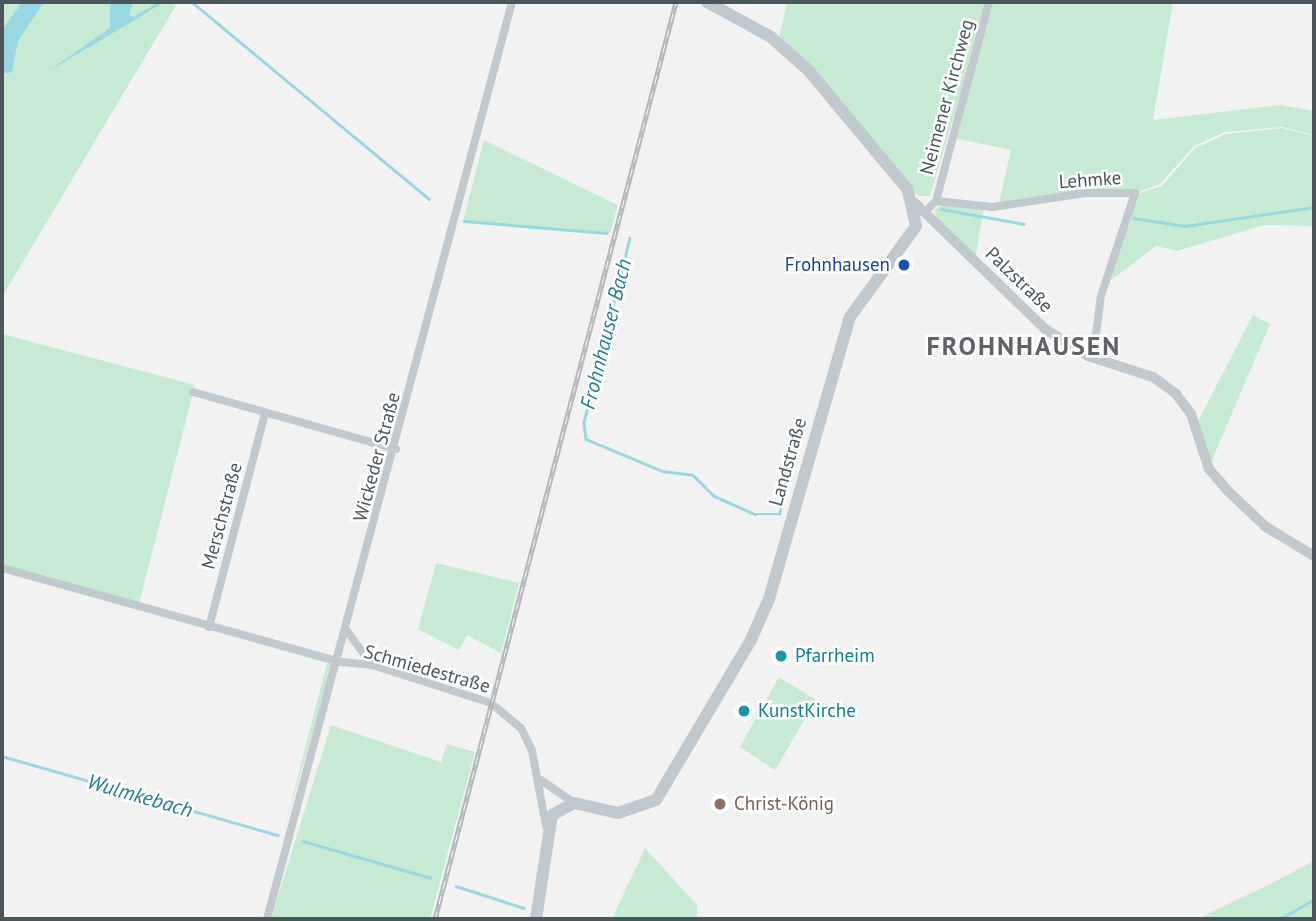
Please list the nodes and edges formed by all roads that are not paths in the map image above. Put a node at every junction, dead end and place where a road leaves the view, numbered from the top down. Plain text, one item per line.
1 (512, 2) edge
2 (707, 2) edge
3 (989, 2) edge
4 (936, 201) junction
5 (920, 208) junction
6 (941, 230) junction
7 (914, 232) junction
8 (1093, 357) junction
9 (193, 392) dead end
10 (265, 413) junction
11 (396, 449) junction
12 (1314, 556) edge
13 (2, 568) edge
14 (208, 627) junction
15 (347, 631) junction
16 (340, 662) junction
17 (372, 665) junction
18 (541, 780) junction
19 (574, 803) junction
20 (546, 826) junction
21 (267, 919) edge
22 (536, 919) edge

1 - 11 street, Wickeder Straße
2 - 5 main road
3 - 4 street, Neimener Kirchweg
4 - 5 street
4 - 8 street, Lehmke
5 - 6 street, Palzstraße
5 - 7 main road
6 - 7 street
6 - 8 street, Palzstraße
7 - 19 main road, Landstraße
8 - 12 street, Palzstraße
9 - 10 street
10 - 11 street
10 - 14 street, Merschstraße
11 - 15 street, Wickeder Straße
13 - 14 street
14 - 16 street
15 - 16 street, Wickeder Straße
15 - 17 street
16 - 17 street, Schmiedestraße
16 - 21 street, Wickeder Straße
17 - 18 street, Schmiedestraße
18 - 19 street
18 - 20 street, Schmiedestraße
19 - 20 main road
20 - 22 main road

